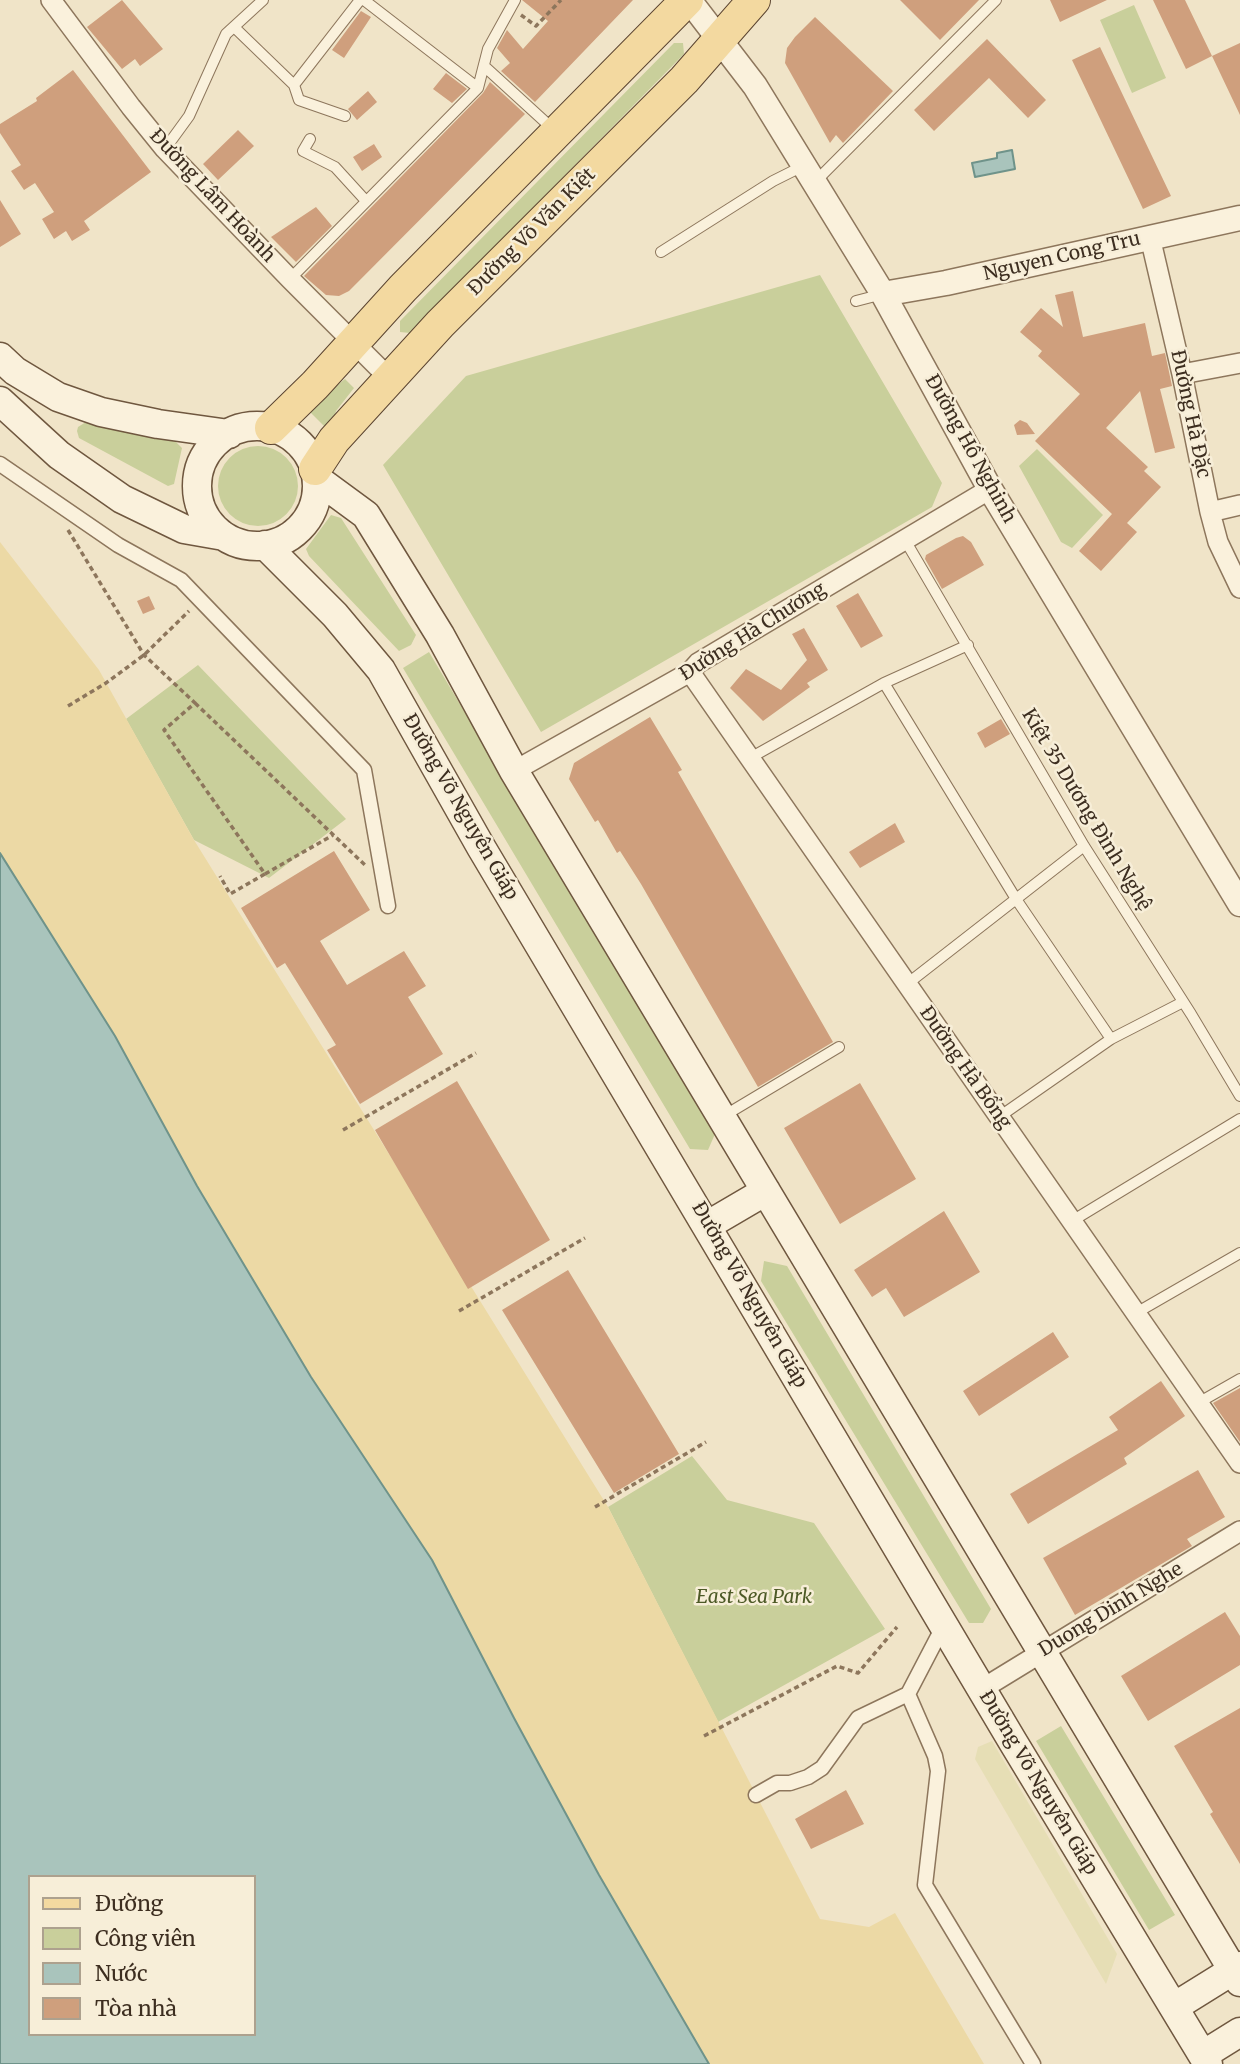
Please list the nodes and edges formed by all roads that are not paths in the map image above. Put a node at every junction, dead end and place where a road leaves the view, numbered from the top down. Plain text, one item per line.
1 (51, 0) edge
2 (263, 0) edge
3 (362, 0) edge
4 (688, 0) edge
5 (754, 0) edge
6 (996, 0) edge
7 (513, 4) edge
8 (234, 27) junction
9 (718, 38) junction
10 (484, 66) junction
11 (294, 85) junction
12 (478, 88) junction
13 (345, 116) dead end
14 (556, 133) junction
15 (310, 139) dead end
16 (165, 149) junction
17 (809, 175) junction
18 (366, 201) junction
19 (1240, 218) edge
20 (1150, 237) junction
21 (661, 252) dead end
22 (290, 279) junction
23 (883, 294) junction
24 (856, 302) dead end
25 (354, 344) junction
26 (0, 357) edge
27 (1240, 363) edge
28 (1182, 374) junction
29 (389, 378) junction
30 (0, 401) edge
31 (271, 428) junction
32 (229, 434) junction
33 (0, 464) edge
34 (316, 474) junction
35 (990, 489) junction
36 (1240, 505) edge
37 (1210, 512) junction
38 (224, 536) junction
39 (905, 540) junction
40 (265, 545) junction
41 (1240, 588) edge
42 (968, 645) junction
43 (693, 663) junction
44 (884, 683) junction
45 (750, 758) junction
46 (514, 771) junction
47 (1084, 846) junction
48 (1016, 899) junction
49 (1240, 904) edge
50 (388, 906) dead end
51 (907, 984) junction
52 (1183, 1002) junction
53 (1111, 1039) junction
54 (839, 1047) dead end
55 (1240, 1096) edge
56 (722, 1117) junction
57 (999, 1117) junction
58 (1240, 1119) edge
59 (766, 1191) junction
60 (1072, 1221) junction
61 (708, 1225) junction
62 (1240, 1253) edge
63 (1136, 1313) junction
64 (1240, 1379) edge
65 (1198, 1403) junction
66 (1240, 1463) edge
67 (1240, 1531) edge
68 (944, 1625) junction
69 (1043, 1652) junction
70 (982, 1689) junction
71 (908, 1693) junction
72 (756, 1795) dead end
73 (1238, 1973) edge
74 (1174, 2007) junction
75 (1240, 2032) edge
76 (1205, 2059) edge
77 (1033, 2064) edge

1 - 16 street, Đường Lâm Hoành
2 - 8 lane
3 - 11 lane
3 - 12 lane
4 - 9 street, Đường Hồ Nghinh
4 - 14 main road
5 - 9 main road, Đường Võ Văn Kiệt
6 - 17 lane
7 - 10 lane
8 - 11 lane
8 - 16 lane
9 - 17 street, Đường Hồ Nghinh
9 - 29 main road, Đường Võ Văn Kiệt
10 - 12 lane
10 - 14 lane
11 - 13 lane
12 - 18 lane
14 - 25 main road
15 - 18 lane
16 - 22 street, Đường Lâm Hoành
17 - 21 lane
17 - 23 street, Đường Hồ Nghinh
18 - 22 lane
19 - 20 street, Nguyen Cong Tru
20 - 23 street, Nguyen Cong Tru
20 - 28 street, Đường Hà Đặc
22 - 25 street, Đường Lâm Hoành
23 - 24 lane
23 - 35 street, Đường Hồ Nghinh
25 - 29 street, Đường Lâm Hoành
25 - 31 main road
26 - 32 main road
27 - 28 street
28 - 37 street, Đường Hà Đặc
29 - 34 main road, Đường Võ Văn Kiệt
30 - 38 main road
31 - 32 main road
31 - 34 main road
32 - 38 main road
33 - 50 street
34 - 40 main road
34 - 46 main road
35 - 39 street, Đường Hà Chương
35 - 49 street, Đường Hồ Nghinh
36 - 37 street
37 - 41 street, Đường Hà Đặc
38 - 40 main road
39 - 42 lane, Kiệt 35 Dương Đình Nghệ
39 - 43 street, Đường Hà Chương
40 - 61 main road, Đường Võ Nguyên Giáp
42 - 44 lane
42 - 47 lane, Kiệt 35 Dương Đình Nghệ
43 - 45 street, Đường Hà Bổng
43 - 46 street, Đường Hà Chương
44 - 45 lane
44 - 48 lane
45 - 51 street, Đường Hà Bổng
46 - 56 main road
47 - 48 lane
47 - 52 lane, Kiệt 35 Dương Đình Nghệ
48 - 51 lane
48 - 53 lane
51 - 57 street, Đường Hà Bổng
52 - 53 lane
52 - 55 lane, Kiệt 35 Dương Đình Nghệ
53 - 57 lane
54 - 56 lane
56 - 59 main road
57 - 60 street, Đường Hà Bổng
58 - 60 lane
59 - 61 main road
59 - 69 main road
60 - 63 street, Đường Hà Bổng
61 - 68 main road, Đường Võ Nguyên Giáp
62 - 63 lane
63 - 65 street, Đường Hà Bổng
64 - 65 lane
65 - 66 street, Đường Hà Bổng
67 - 69 street, Duong Dinh Nghe
68 - 70 main road, Đường Võ Nguyên Giáp
68 - 71 street
69 - 70 street, Duong Dinh Nghe
69 - 73 main road
70 - 74 main road, Đường Võ Nguyên Giáp
71 - 72 street
71 - 77 street
73 - 74 main road
74 - 76 main road, Đường Võ Nguyên Giáp
75 - 76 main road

